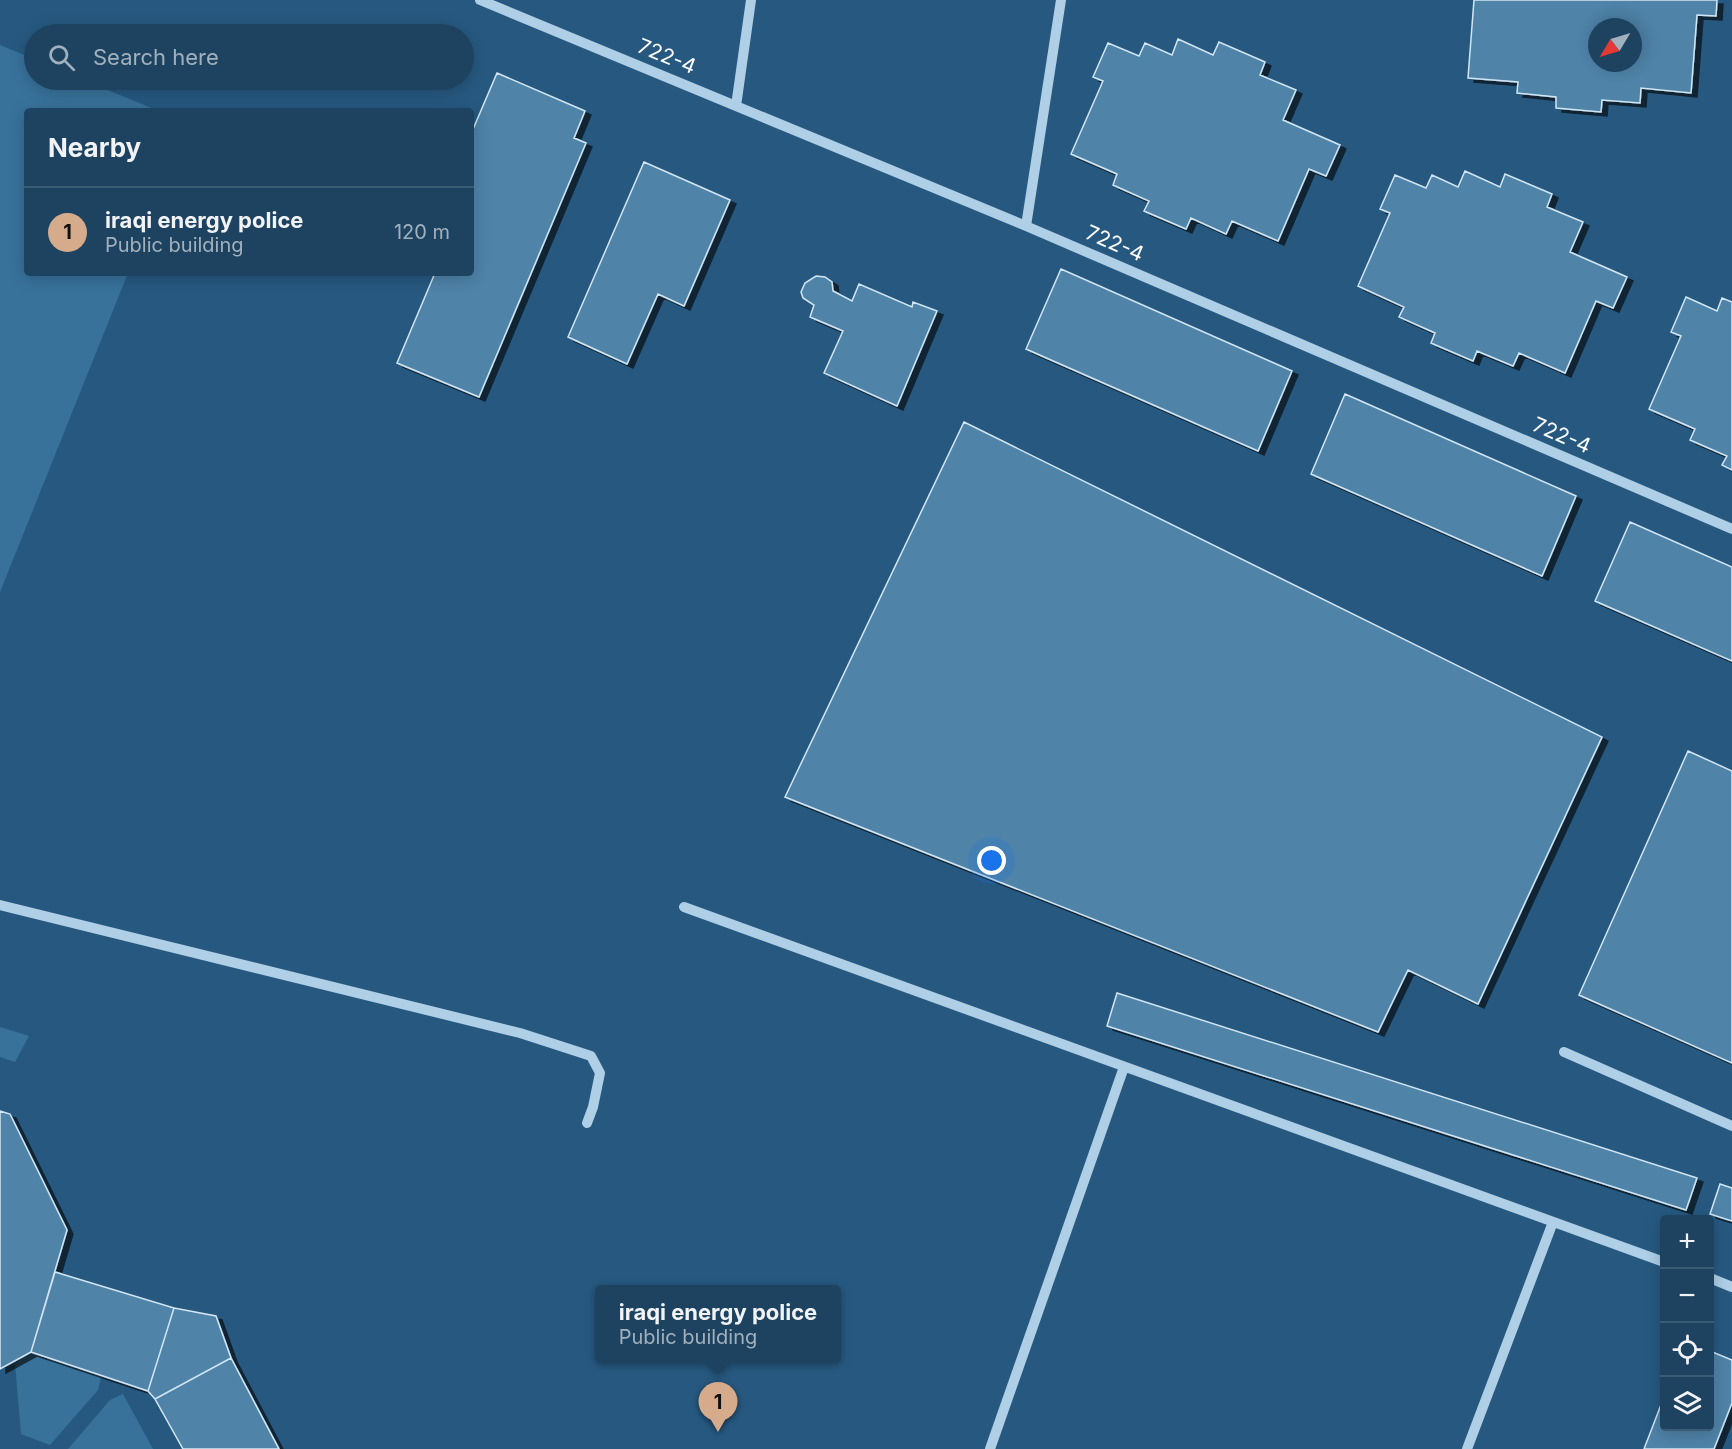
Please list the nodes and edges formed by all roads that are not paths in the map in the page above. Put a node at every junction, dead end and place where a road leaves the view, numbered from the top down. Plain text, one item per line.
1 (480, 0) edge
2 (751, 0) edge
3 (1061, 0) edge
4 (736, 106) junction
5 (1026, 226) junction
6 (1732, 530) edge
7 (0, 905) edge
8 (684, 907) dead end
9 (1564, 1052) dead end
10 (1125, 1066) junction
11 (587, 1124) dead end
12 (1732, 1126) edge
13 (1553, 1222) junction
14 (1660, 1260) edge
15 (1714, 1280) edge
16 (1732, 1287) edge
17 (990, 1449) edge
18 (1467, 1449) edge

1 - 4 street, 722-4
2 - 4 street
3 - 5 street
4 - 5 street, 722-4
5 - 6 street, 722-4
7 - 11 street
8 - 10 street
9 - 12 street
10 - 13 street
10 - 17 street
13 - 14 street
13 - 18 street
15 - 16 street

